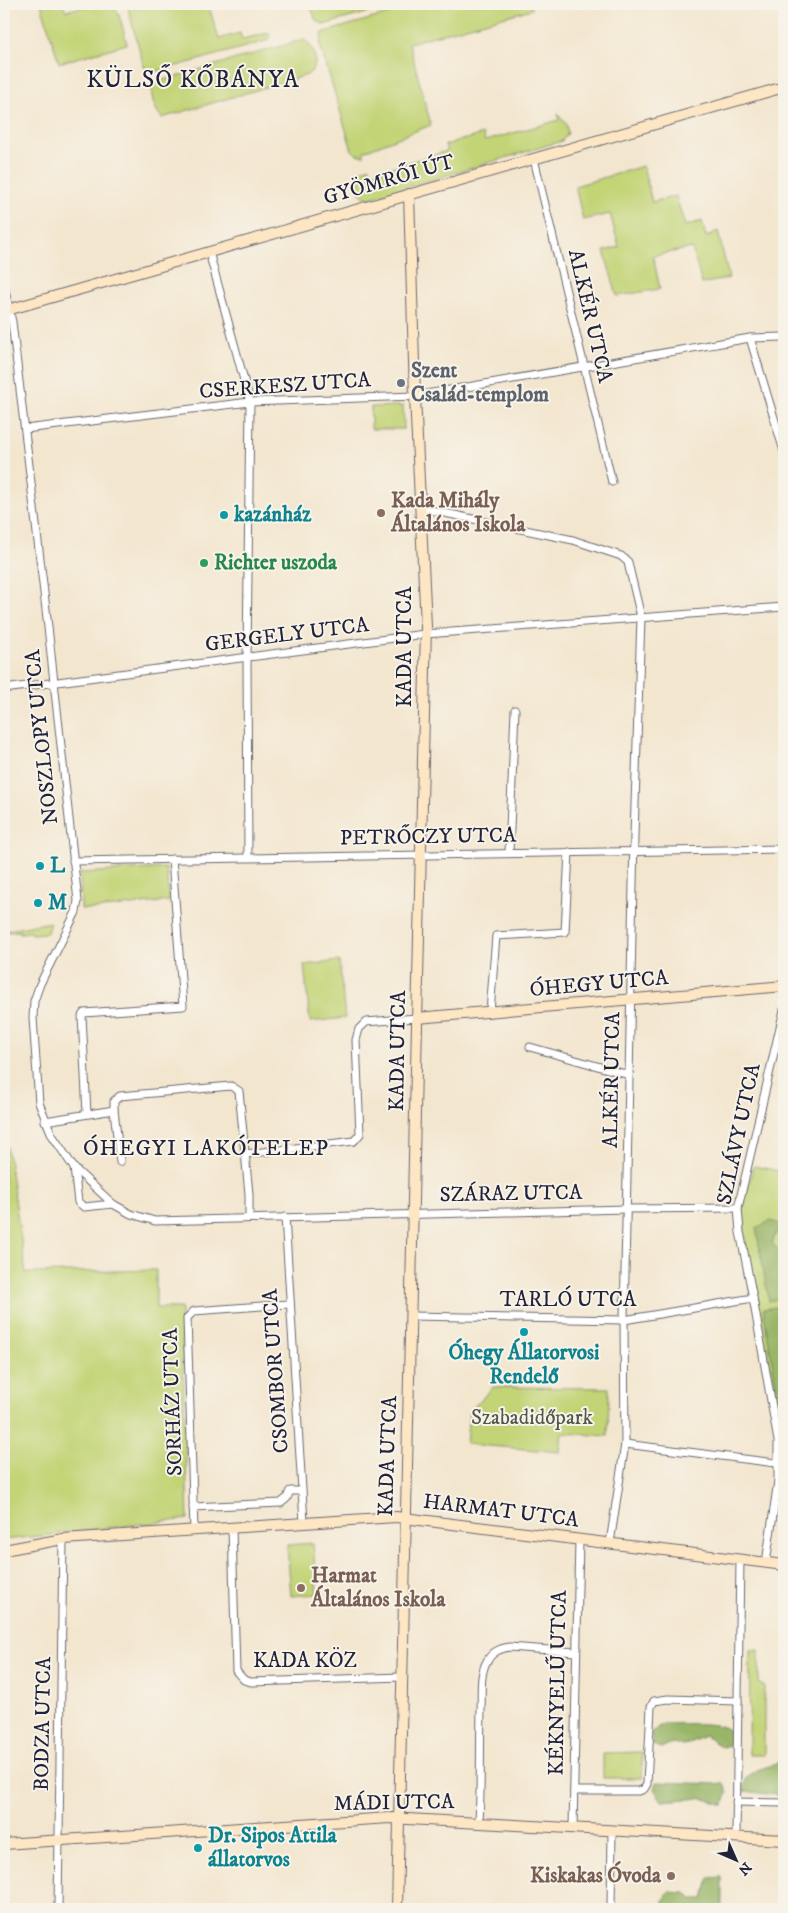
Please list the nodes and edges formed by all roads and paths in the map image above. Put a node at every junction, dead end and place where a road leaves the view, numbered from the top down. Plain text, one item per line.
1 (784, 87) edge
2 (534, 159) junction
3 (409, 194) junction
4 (209, 252) junction
5 (4, 286) edge
6 (7, 310) edge
7 (784, 337) edge
8 (750, 338) junction
9 (584, 367) junction
10 (415, 396) junction
11 (250, 402) junction
12 (25, 429) junction
13 (784, 451) edge
14 (612, 482) dead end
15 (420, 508) junction
16 (784, 607) edge
17 (641, 617) junction
18 (426, 634) junction
19 (247, 657) junction
20 (53, 683) junction
21 (4, 689) edge
22 (515, 710) dead end
23 (784, 849) edge
24 (634, 851) junction
25 (569, 852) junction
26 (510, 853) junction
27 (421, 855) junction
28 (248, 857) junction
29 (172, 859) junction
30 (73, 861) junction
31 (784, 986) edge
32 (631, 1000) junction
33 (784, 1010) edge
34 (490, 1012) junction
35 (418, 1018) junction
36 (530, 1048) dead end
37 (629, 1075) junction
38 (114, 1110) junction
39 (87, 1114) junction
40 (45, 1121) junction
41 (246, 1154) junction
42 (120, 1162) dead end
43 (74, 1168) junction
44 (113, 1204) junction
45 (738, 1208) junction
46 (626, 1209) junction
47 (413, 1214) junction
48 (285, 1217) junction
49 (249, 1218) junction
50 (753, 1298) junction
51 (289, 1304) junction
52 (411, 1316) junction
53 (624, 1320) junction
54 (625, 1444) junction
55 (781, 1463) edge
56 (302, 1491) junction
57 (193, 1507) junction
58 (406, 1518) junction
59 (304, 1522) junction
60 (232, 1528) junction
61 (194, 1530) junction
62 (63, 1539) junction
63 (579, 1539) junction
64 (610, 1543) junction
65 (4, 1550) edge
66 (740, 1559) junction
67 (766, 1563) junction
68 (784, 1565) edge
69 (576, 1652) junction
70 (402, 1677) junction
71 (738, 1701) junction
72 (574, 1791) junction
73 (736, 1802) junction
74 (784, 1803) edge
75 (398, 1818) junction
76 (479, 1822) junction
77 (573, 1828) junction
78 (612, 1830) junction
79 (736, 1838) junction
80 (784, 1840) edge
81 (59, 1841) junction
82 (4, 1844) edge
83 (58, 1909) edge
84 (397, 1909) edge
85 (611, 1909) edge

1 - 2 street, GYÖMRŐI ÚT
2 - 3 street, GYÖMRŐI ÚT
2 - 9 street, ALKÉR UTCA
3 - 4 street, GYÖMRŐI ÚT
3 - 10 street, KADA UTCA
4 - 6 street, GYÖMRŐI ÚT
4 - 11 street
5 - 6 street, NOSZLOPY UTCA
6 - 12 street, NOSZLOPY UTCA
7 - 8 street, CSERKESZ UTCA
8 - 9 street, CSERKESZ UTCA
8 - 13 street
9 - 10 street, CSERKESZ UTCA
9 - 14 street, ALKÉR UTCA
10 - 11 street, CSERKESZ UTCA
10 - 15 street, KADA UTCA
11 - 12 street, CSERKESZ UTCA
11 - 19 street
12 - 20 street, NOSZLOPY UTCA
15 - 17 street, ALKÉR UTCA
15 - 18 street, KADA UTCA
16 - 17 street, GERGELY UTCA
17 - 18 street, GERGELY UTCA
17 - 24 street, ALKÉR UTCA
18 - 19 street, GERGELY UTCA
18 - 27 street, KADA UTCA
19 - 20 street, GERGELY UTCA
19 - 28 street
20 - 21 street, GERGELY UTCA
20 - 30 street, NOSZLOPY UTCA
22 - 26 street
23 - 24 street, PETRŐCZY UTCA
24 - 25 street, PETRŐCZY UTCA
24 - 32 street, ALKÉR UTCA
25 - 26 street, PETRŐCZY UTCA
25 - 34 street
26 - 27 street, PETRŐCZY UTCA
27 - 28 street, PETRŐCZY UTCA
27 - 35 street, KADA UTCA
28 - 29 street, PETRŐCZY UTCA
29 - 30 street, PETRŐCZY UTCA
29 - 39 street
30 - 40 street, NOSZLOPY UTCA
31 - 32 street, ÓHEGY UTCA
32 - 34 street, ÓHEGY UTCA
32 - 37 street, ALKÉR UTCA
33 - 45 street, SZLÁVY UTCA
34 - 35 street, ÓHEGY UTCA
35 - 41 street
35 - 47 street, KADA UTCA
36 - 37 street
37 - 46 street, ALKÉR UTCA
38 - 39 street
38 - 41 street
38 - 42 street
39 - 40 street
40 - 43 street, NOSZLOPY UTCA
41 - 49 street
43 - 44 street, NOSZLOPY UTCA
43 - 44 street, NOSZLOPY UTCA
44 - 49 street, NOSZLOPY UTCA
45 - 46 street, SZÁRAZ UTCA
45 - 50 street, SZLÁVY UTCA
46 - 47 street, SZÁRAZ UTCA
46 - 53 street, ALKÉR UTCA
47 - 48 street, SZÁRAZ UTCA
47 - 52 street, KADA UTCA
48 - 49 street, NOSZLOPY UTCA
48 - 51 street, CSOMBOR UTCA
50 - 53 street, TARLÓ UTCA
50 - 55 street, SZLÁVY UTCA
51 - 56 street, CSOMBOR UTCA
51 - 57 street, SORHÁZ UTCA
52 - 53 street, TARLÓ UTCA
52 - 58 street, KADA UTCA
53 - 54 street, ALKÉR UTCA
54 - 55 street
54 - 64 street, ALKÉR UTCA
55 - 67 street, SZLÁVY UTCA
56 - 57 street
56 - 59 street, CSOMBOR UTCA
57 - 61 street, SORHÁZ UTCA
58 - 59 street, HARMAT UTCA
58 - 63 street, HARMAT UTCA
58 - 70 street, KADA UTCA
59 - 60 street, HARMAT UTCA
60 - 61 street, HARMAT UTCA
60 - 70 street, KADA KÖZ
61 - 62 street, HARMAT UTCA
62 - 65 street, HARMAT UTCA
62 - 81 street, BODZA UTCA
63 - 64 street, HARMAT UTCA
63 - 69 street, KÉKNYELŰ UTCA
64 - 66 street, HARMAT UTCA
66 - 67 street, HARMAT UTCA
66 - 71 street
67 - 68 street, HARMAT UTCA
69 - 72 street, KÉKNYELŰ UTCA
69 - 76 street
70 - 75 street, KADA UTCA
71 - 72 street
71 - 73 street
72 - 77 street, KÉKNYELŰ UTCA
73 - 74 street
73 - 79 street
75 - 76 street, MÁDI UTCA
75 - 81 street, MÁDI UTCA
75 - 84 street, KADA UTCA
76 - 77 street, MÁDI UTCA
77 - 78 street, MÁDI UTCA
78 - 79 street, MÁDI UTCA
78 - 85 street
79 - 80 street, MÁDI UTCA
81 - 82 street, MÁDI UTCA
81 - 83 street, BODZA UTCA

